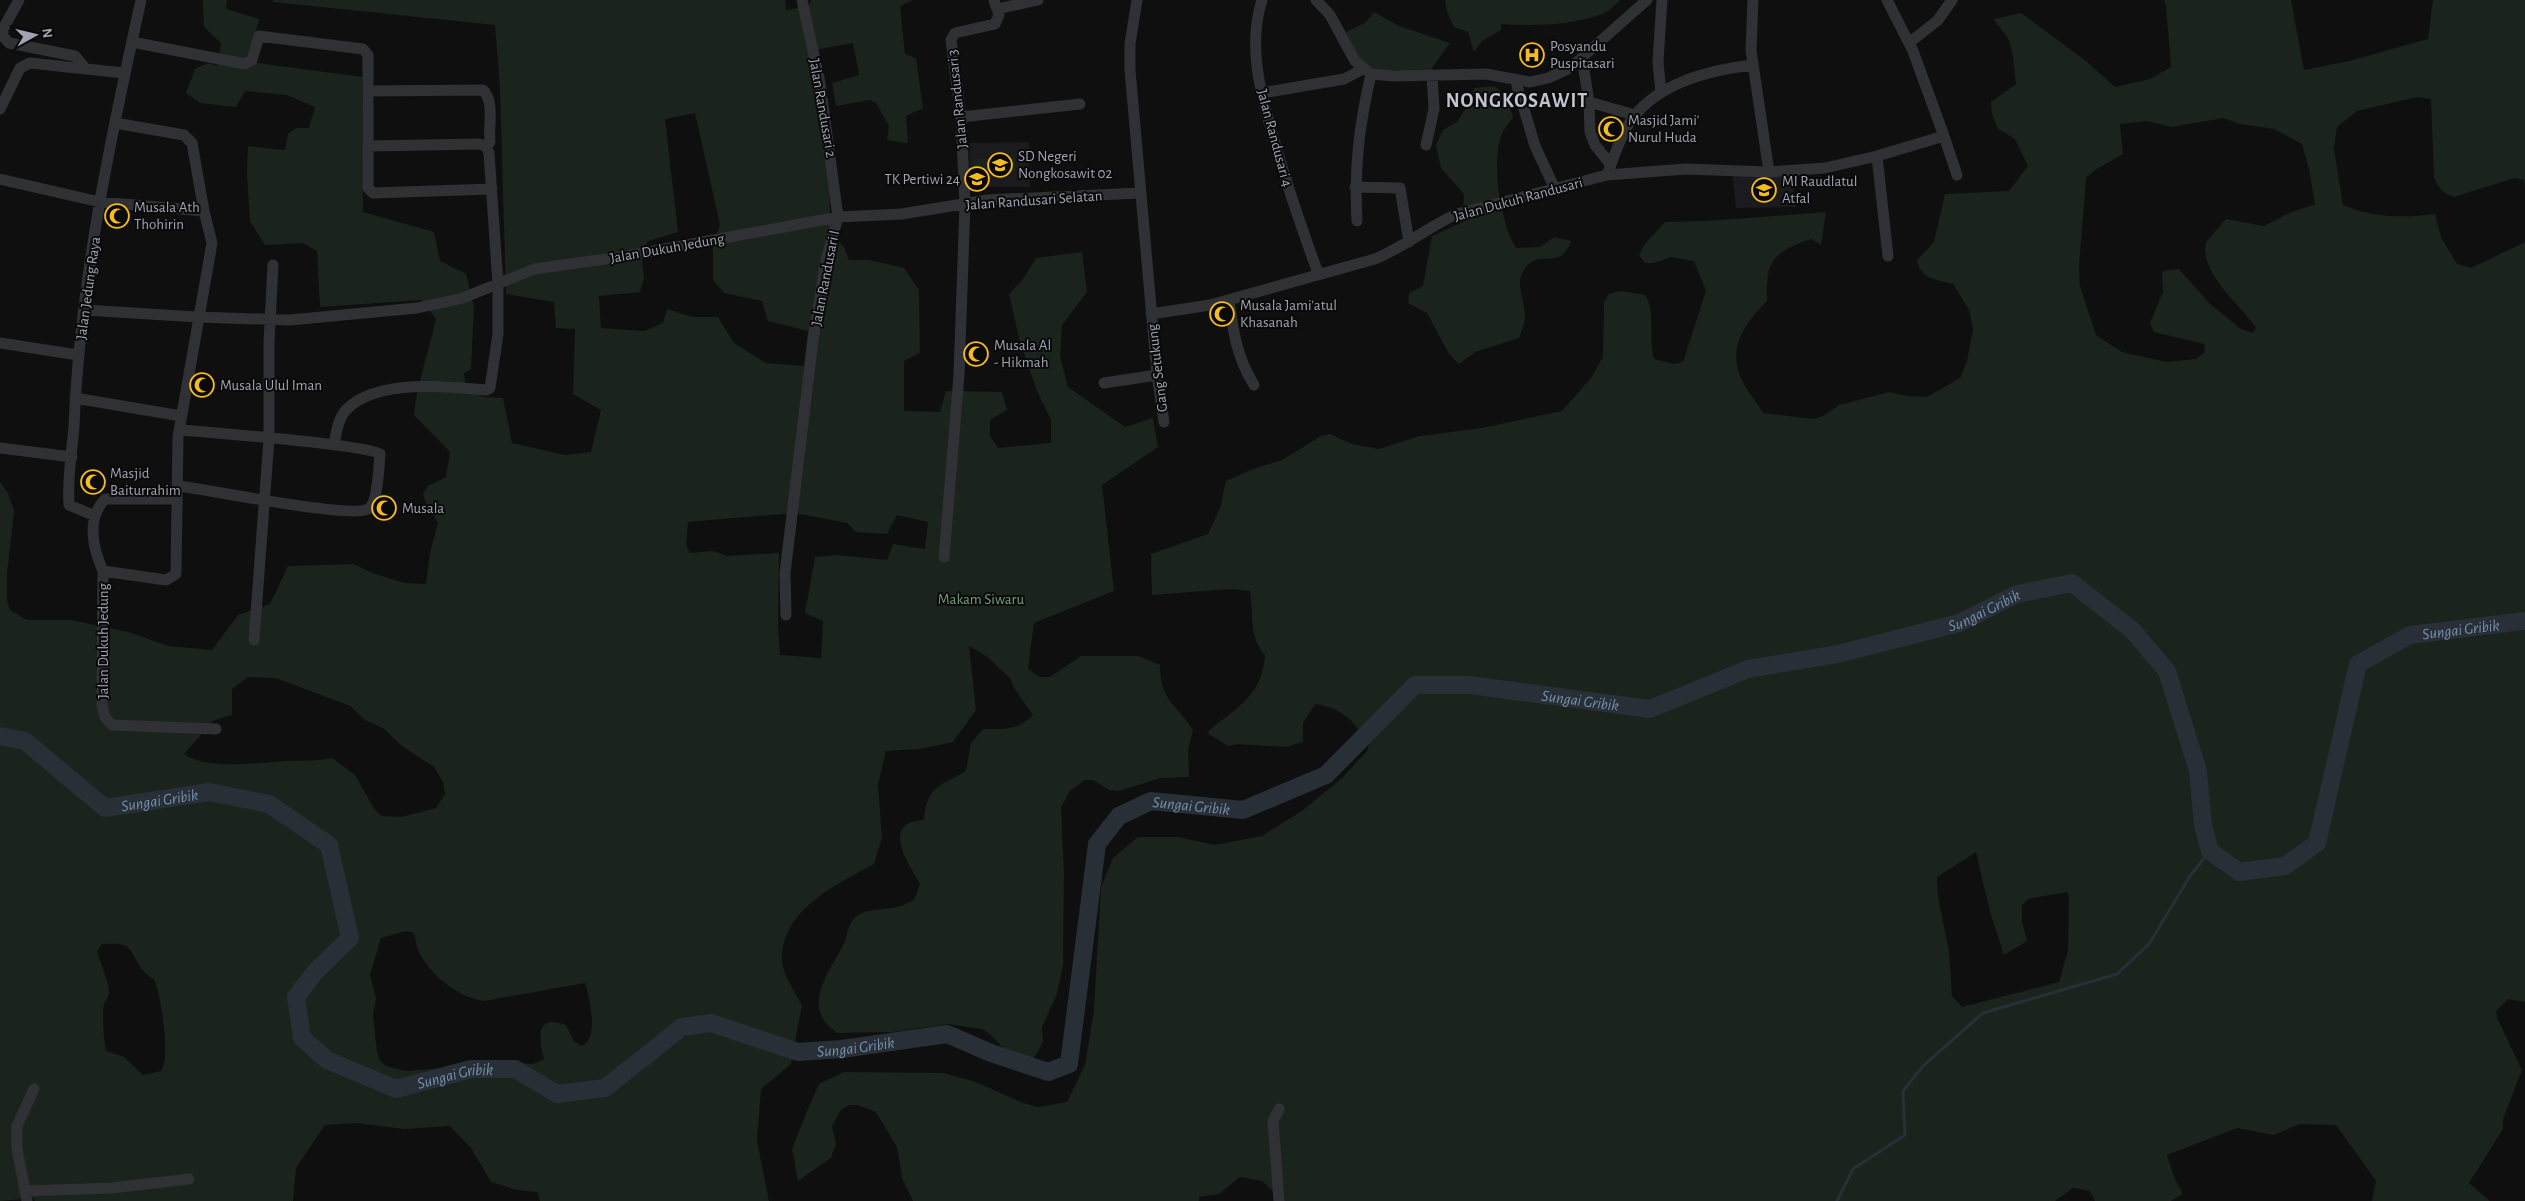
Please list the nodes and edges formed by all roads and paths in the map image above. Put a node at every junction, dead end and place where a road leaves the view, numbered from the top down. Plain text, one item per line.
1 (19, 0) edge
2 (141, 0) edge
3 (802, 0) edge
4 (1038, 0) edge
5 (1136, 0) edge
6 (1262, 0) edge
7 (1647, 0) edge
8 (1662, 0) edge
9 (1753, 0) edge
10 (1888, 0) edge
11 (1952, 0) edge
12 (1320, 1) edge
13 (996, 4) edge
14 (132, 42) junction
15 (1909, 43) junction
16 (1582, 58) junction
17 (1753, 65) junction
18 (85, 68) junction
19 (1367, 72) junction
20 (124, 73) junction
21 (1432, 75) junction
22 (1514, 79) junction
23 (368, 91) junction
24 (1262, 93) junction
25 (1662, 93) junction
26 (1589, 102) junction
27 (1080, 104) dead end
28 (0, 109) edge
29 (1635, 115) junction
30 (961, 117) junction
31 (115, 123) junction
32 (1944, 136) junction
33 (1426, 145) dead end
34 (368, 146) junction
35 (486, 146) junction
36 (1877, 156) junction
37 (1609, 170) junction
38 (1769, 172) junction
39 (1957, 175) dead end
40 (0, 179) edge
41 (1355, 187) junction
42 (492, 189) junction
43 (1555, 189) junction
44 (1140, 193) junction
45 (100, 202) junction
46 (965, 204) junction
47 (204, 211) junction
48 (838, 217) junction
49 (1357, 221) dead end
50 (1410, 242) junction
51 (1888, 256) dead end
52 (273, 265) dead end
53 (1318, 273) junction
54 (498, 284) junction
55 (1229, 300) junction
56 (85, 310) junction
57 (1151, 314) junction
58 (197, 317) junction
59 (269, 319) junction
60 (0, 343) edge
61 (78, 355) junction
62 (1157, 376) junction
63 (1104, 383) dead end
64 (1254, 385) dead end
65 (75, 398) junction
66 (181, 416) junction
67 (1164, 422) dead end
68 (180, 430) junction
69 (269, 439) junction
70 (334, 445) junction
71 (0, 448) edge
72 (72, 458) junction
73 (178, 486) junction
74 (177, 499) junction
75 (263, 500) junction
76 (95, 516) junction
77 (944, 557) dead end
78 (103, 571) junction
79 (786, 614) dead end
80 (254, 640) dead end
81 (216, 728) dead end
82 (34, 1089) dead end
83 (1279, 1109) dead end
84 (190, 1179) dead end
85 (27, 1196) edge
86 (1279, 1201) edge

1 - 18 street
2 - 14 street, Jalan Jedung Raya
3 - 48 street, Jalan Randusari 2
4 - 13 street
5 - 44 street
6 - 24 street, Jalan Randusari 4
7 - 16 street
8 - 25 street
9 - 17 street
10 - 15 street
11 - 15 street
12 - 19 street
13 - 30 street, Jalan Randusari 3
14 - 20 street, Jalan Jedung Raya
14 - 23 street
15 - 32 street
16 - 22 street
16 - 26 street
17 - 25 street
17 - 38 street
18 - 20 street
18 - 28 street
19 - 21 street
19 - 24 street
19 - 41 street
20 - 31 street, Jalan Jedung Raya
21 - 22 street
21 - 33 street
22 - 43 street
23 - 34 street
23 - 35 street
24 - 53 street, Jalan Randusari 4
25 - 29 street
26 - 29 street
26 - 37 street
27 - 30 street
29 - 37 street
30 - 46 street, Jalan Randusari 3
31 - 45 street, Jalan Jedung Raya
31 - 47 street, Jalan Dukuh Jedung
32 - 36 street, Jalan Dukuh Randusari
32 - 39 street
34 - 35 street
34 - 42 street
35 - 42 street
36 - 38 street, Jalan Dukuh Randusari
36 - 51 street
37 - 38 street, Jalan Dukuh Randusari
37 - 43 street, Jalan Dukuh Randusari
40 - 45 street
41 - 49 street
41 - 50 street
42 - 54 street
43 - 50 street, Jalan Dukuh Randusari
44 - 46 street, Jalan Randusari Selatan
44 - 57 street
45 - 47 street
45 - 56 street, Jalan Jedung Raya
46 - 48 street, Jalan Randusari Selatan
46 - 77 street, Jalan Randusari 3
47 - 58 street, Jalan Dukuh Jedung
48 - 54 street, Jalan Dukuh Jedung
48 - 79 street, Jalan Randusari I
50 - 53 street, Jalan Dukuh Randusari
52 - 59 street
53 - 55 street, Jalan Dukuh Randusari
54 - 59 street, Jalan Dukuh Jedung
54 - 70 street
55 - 57 street, Jalan Dukuh Randusari
55 - 64 street
56 - 58 street, Jalan Dukuh Jedung
56 - 61 street, Jalan Jedung Raya
57 - 62 street, Gang Setukung
58 - 59 street, Jalan Dukuh Jedung
58 - 66 street, Jalan Dukuh Jedung
59 - 69 street
60 - 61 street
61 - 65 street, Jalan Jedung Raya
62 - 63 street
62 - 67 street, Gang Setukung
65 - 66 street
65 - 72 street, Jalan Jedung Raya
66 - 68 street, Jalan Dukuh Jedung
68 - 69 street
68 - 73 street, Jalan Dukuh Jedung
69 - 70 street
69 - 75 street
70 - 75 street
71 - 72 street
72 - 76 street, Jalan Jedung Raya
73 - 74 street, Jalan Dukuh Jedung
73 - 75 street
74 - 76 street
74 - 78 street, Jalan Dukuh Jedung
75 - 80 street
76 - 78 street, Jalan Dukuh Jedung
78 - 81 street, Jalan Dukuh Jedung
82 - 85 street
83 - 86 street
84 - 85 street

